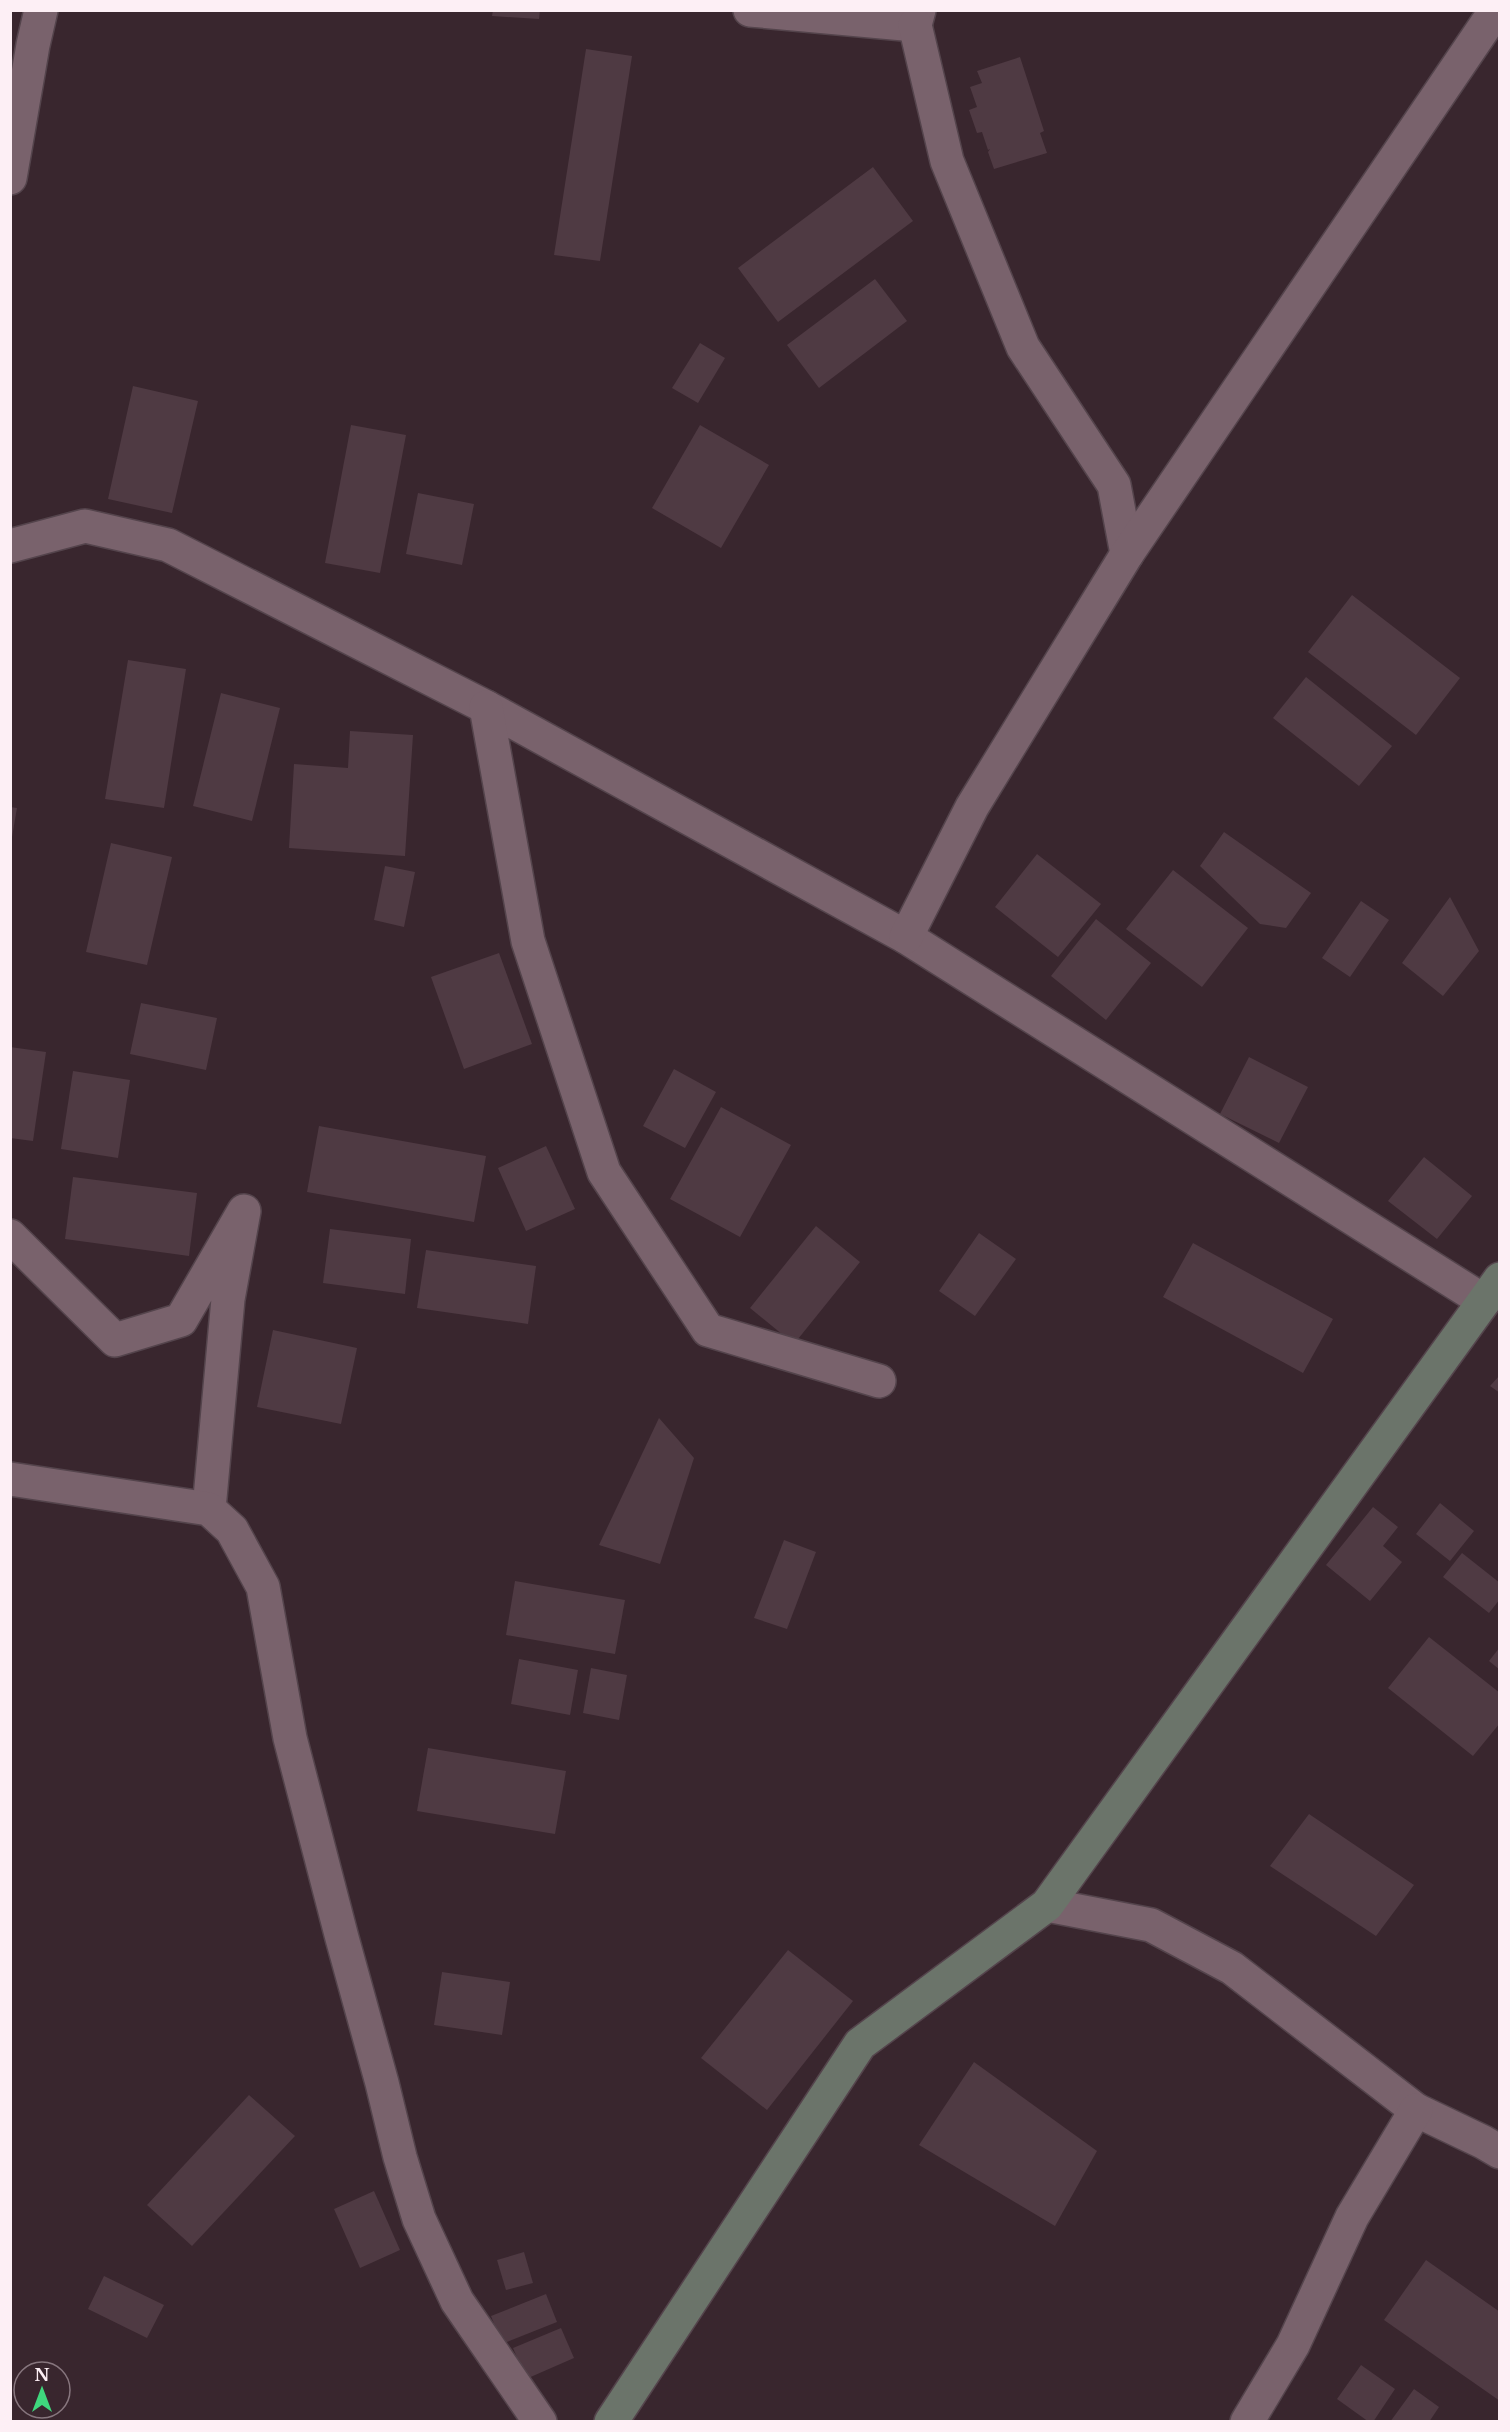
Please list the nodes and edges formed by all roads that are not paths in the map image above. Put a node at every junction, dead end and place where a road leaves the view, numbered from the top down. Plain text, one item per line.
1 (42, 10) edge
2 (750, 10) edge
3 (1496, 10) edge
4 (917, 18) edge
5 (10, 178) edge
6 (10, 546) edge
7 (1127, 554) junction
8 (486, 707) junction
9 (906, 937) junction
10 (10, 1236) edge
11 (1492, 1290) edge
12 (879, 1381) dead end
13 (10, 1479) edge
14 (209, 1509) junction
15 (1047, 1905) junction
16 (1416, 2110) junction
17 (1500, 2152) edge
18 (540, 2421) edge
19 (611, 2421) edge
20 (1247, 2421) edge

1 - 5 street
2 - 4 street
3 - 7 street
4 - 7 street
6 - 8 street
7 - 9 street
8 - 9 street
8 - 12 street
9 - 11 street
10 - 14 street
11 - 15 street
13 - 14 street
14 - 18 street
15 - 16 street
15 - 19 street
16 - 17 street
16 - 20 street

